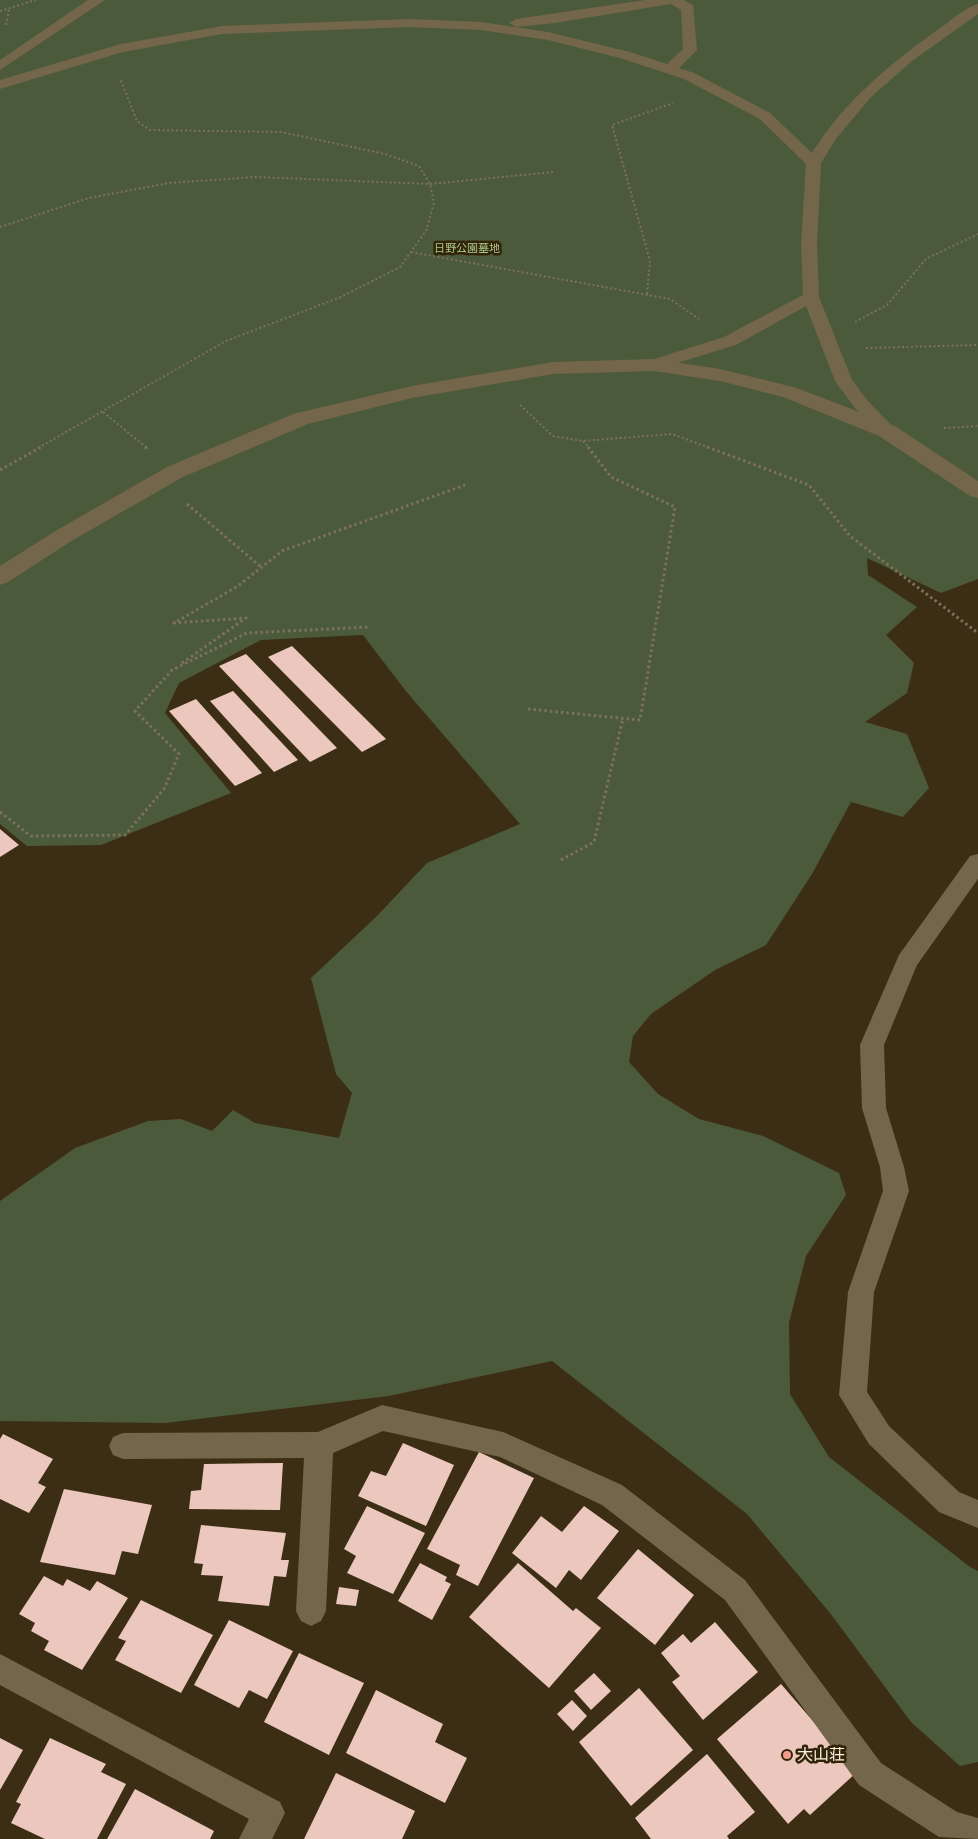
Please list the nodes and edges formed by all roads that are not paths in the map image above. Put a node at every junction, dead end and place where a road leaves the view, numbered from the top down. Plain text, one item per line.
1 (98, 0) edge
2 (669, 0) edge
3 (674, 0) edge
4 (978, 8) edge
5 (481, 26) junction
6 (0, 66) edge
7 (668, 70) junction
8 (0, 85) edge
9 (814, 163) junction
10 (812, 297) junction
11 (654, 365) junction
12 (887, 431) junction
13 (978, 491) edge
14 (0, 577) edge
15 (978, 862) edge
16 (319, 1445) junction
17 (123, 1446) dead end
18 (978, 1514) edge
19 (311, 1611) dead end
20 (0, 1669) edge
21 (978, 1834) edge
22 (255, 1839) edge

1 - 6 lane
2 - 5 lane
3 - 7 lane
4 - 9 lane
5 - 7 lane
5 - 8 lane
7 - 9 lane
9 - 10 lane
10 - 11 lane
10 - 12 lane
11 - 12 street
11 - 14 street
12 - 13 street
15 - 18 lane
16 - 17 lane
16 - 19 lane
16 - 21 lane
20 - 22 lane

